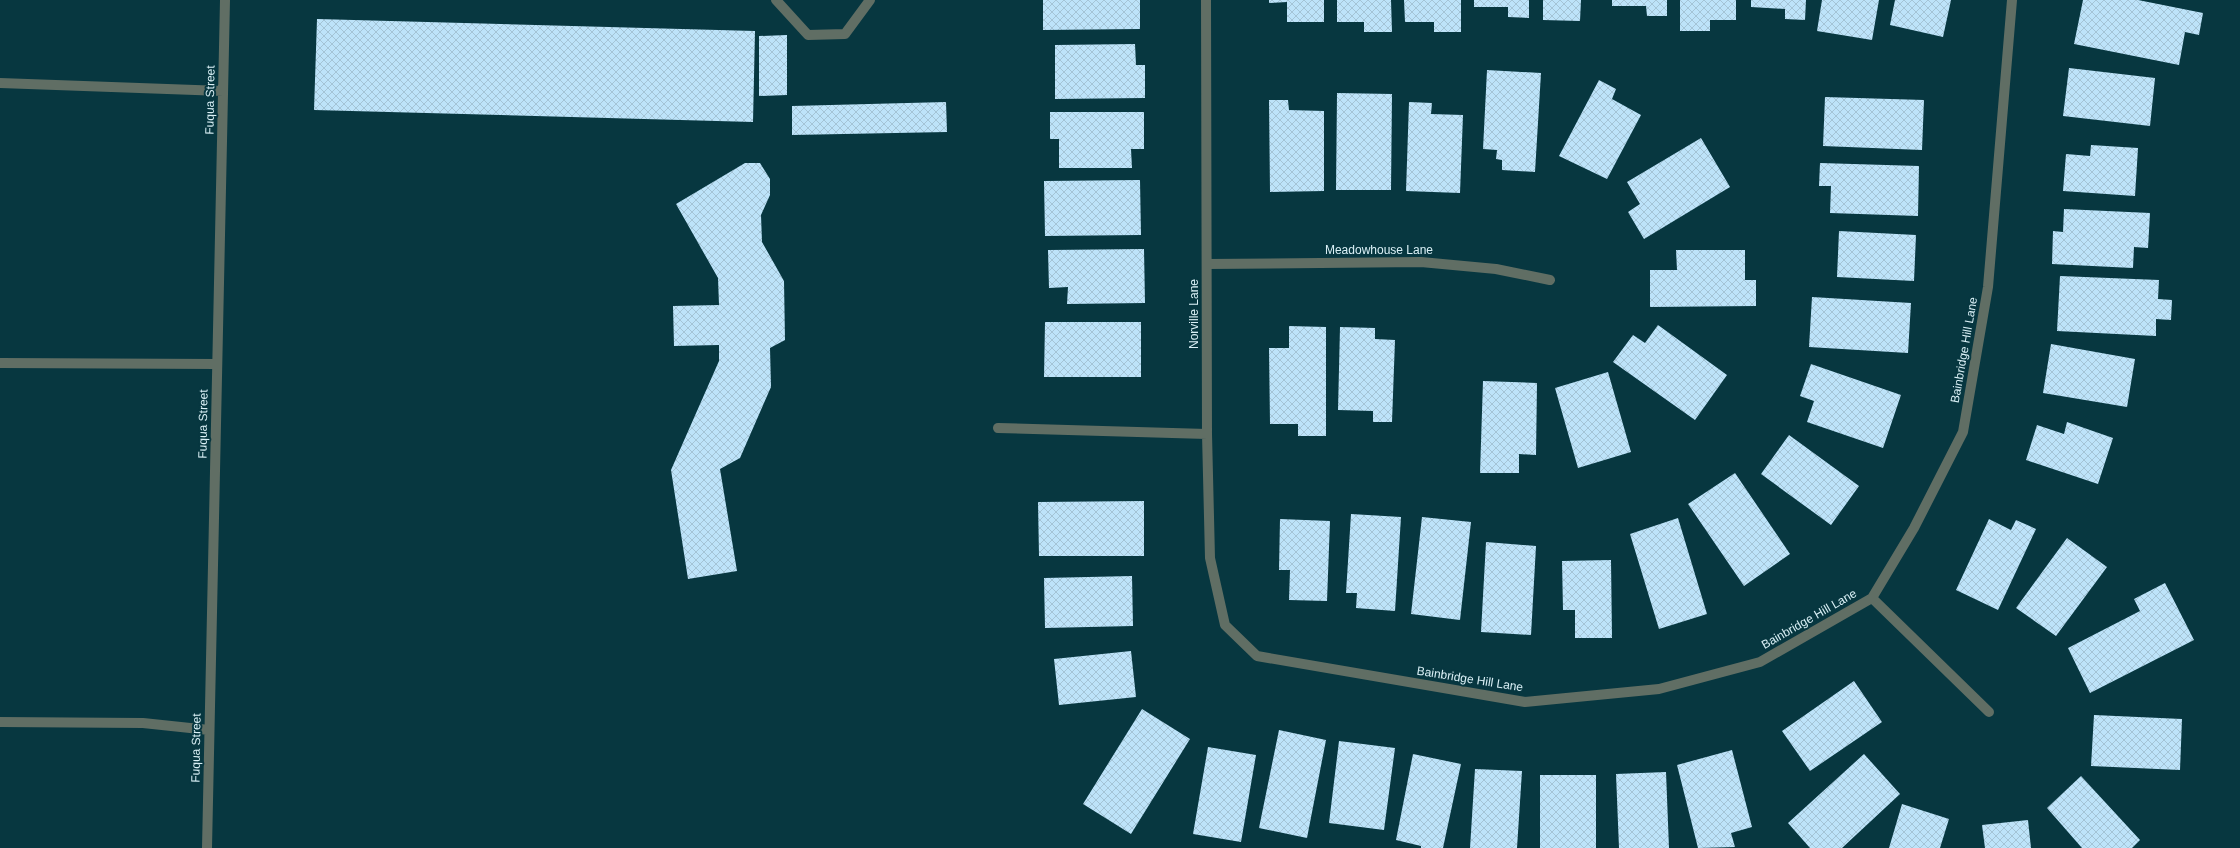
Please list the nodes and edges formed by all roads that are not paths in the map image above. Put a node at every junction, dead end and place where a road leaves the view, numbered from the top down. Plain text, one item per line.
1 (225, 0) edge
2 (776, 0) edge
3 (870, 0) edge
4 (1206, 0) edge
5 (2012, 0) edge
6 (0, 83) edge
7 (223, 91) junction
8 (1207, 264) junction
9 (1550, 280) dead end
10 (0, 364) edge
11 (217, 364) junction
12 (998, 428) dead end
13 (1207, 434) junction
14 (1872, 598) junction
15 (1226, 626) joint
16 (1989, 712) dead end
17 (0, 722) edge
18 (209, 730) junction
19 (206, 848) edge

1 - 7 street, Fuqua Street
2 - 3 street
4 - 8 street, Norville Lane
5 - 14 street, Bainbridge Hill Lane
6 - 7 street
7 - 11 street, Fuqua Street
8 - 9 street, Meadowhouse Lane
8 - 13 street, Norville Lane
10 - 11 street
11 - 18 street, Fuqua Street
12 - 13 street
13 - 15 street, Norville Lane
14 - 15 street, Bainbridge Hill Lane
14 - 16 street
17 - 18 street
18 - 19 street, Fuqua Street

